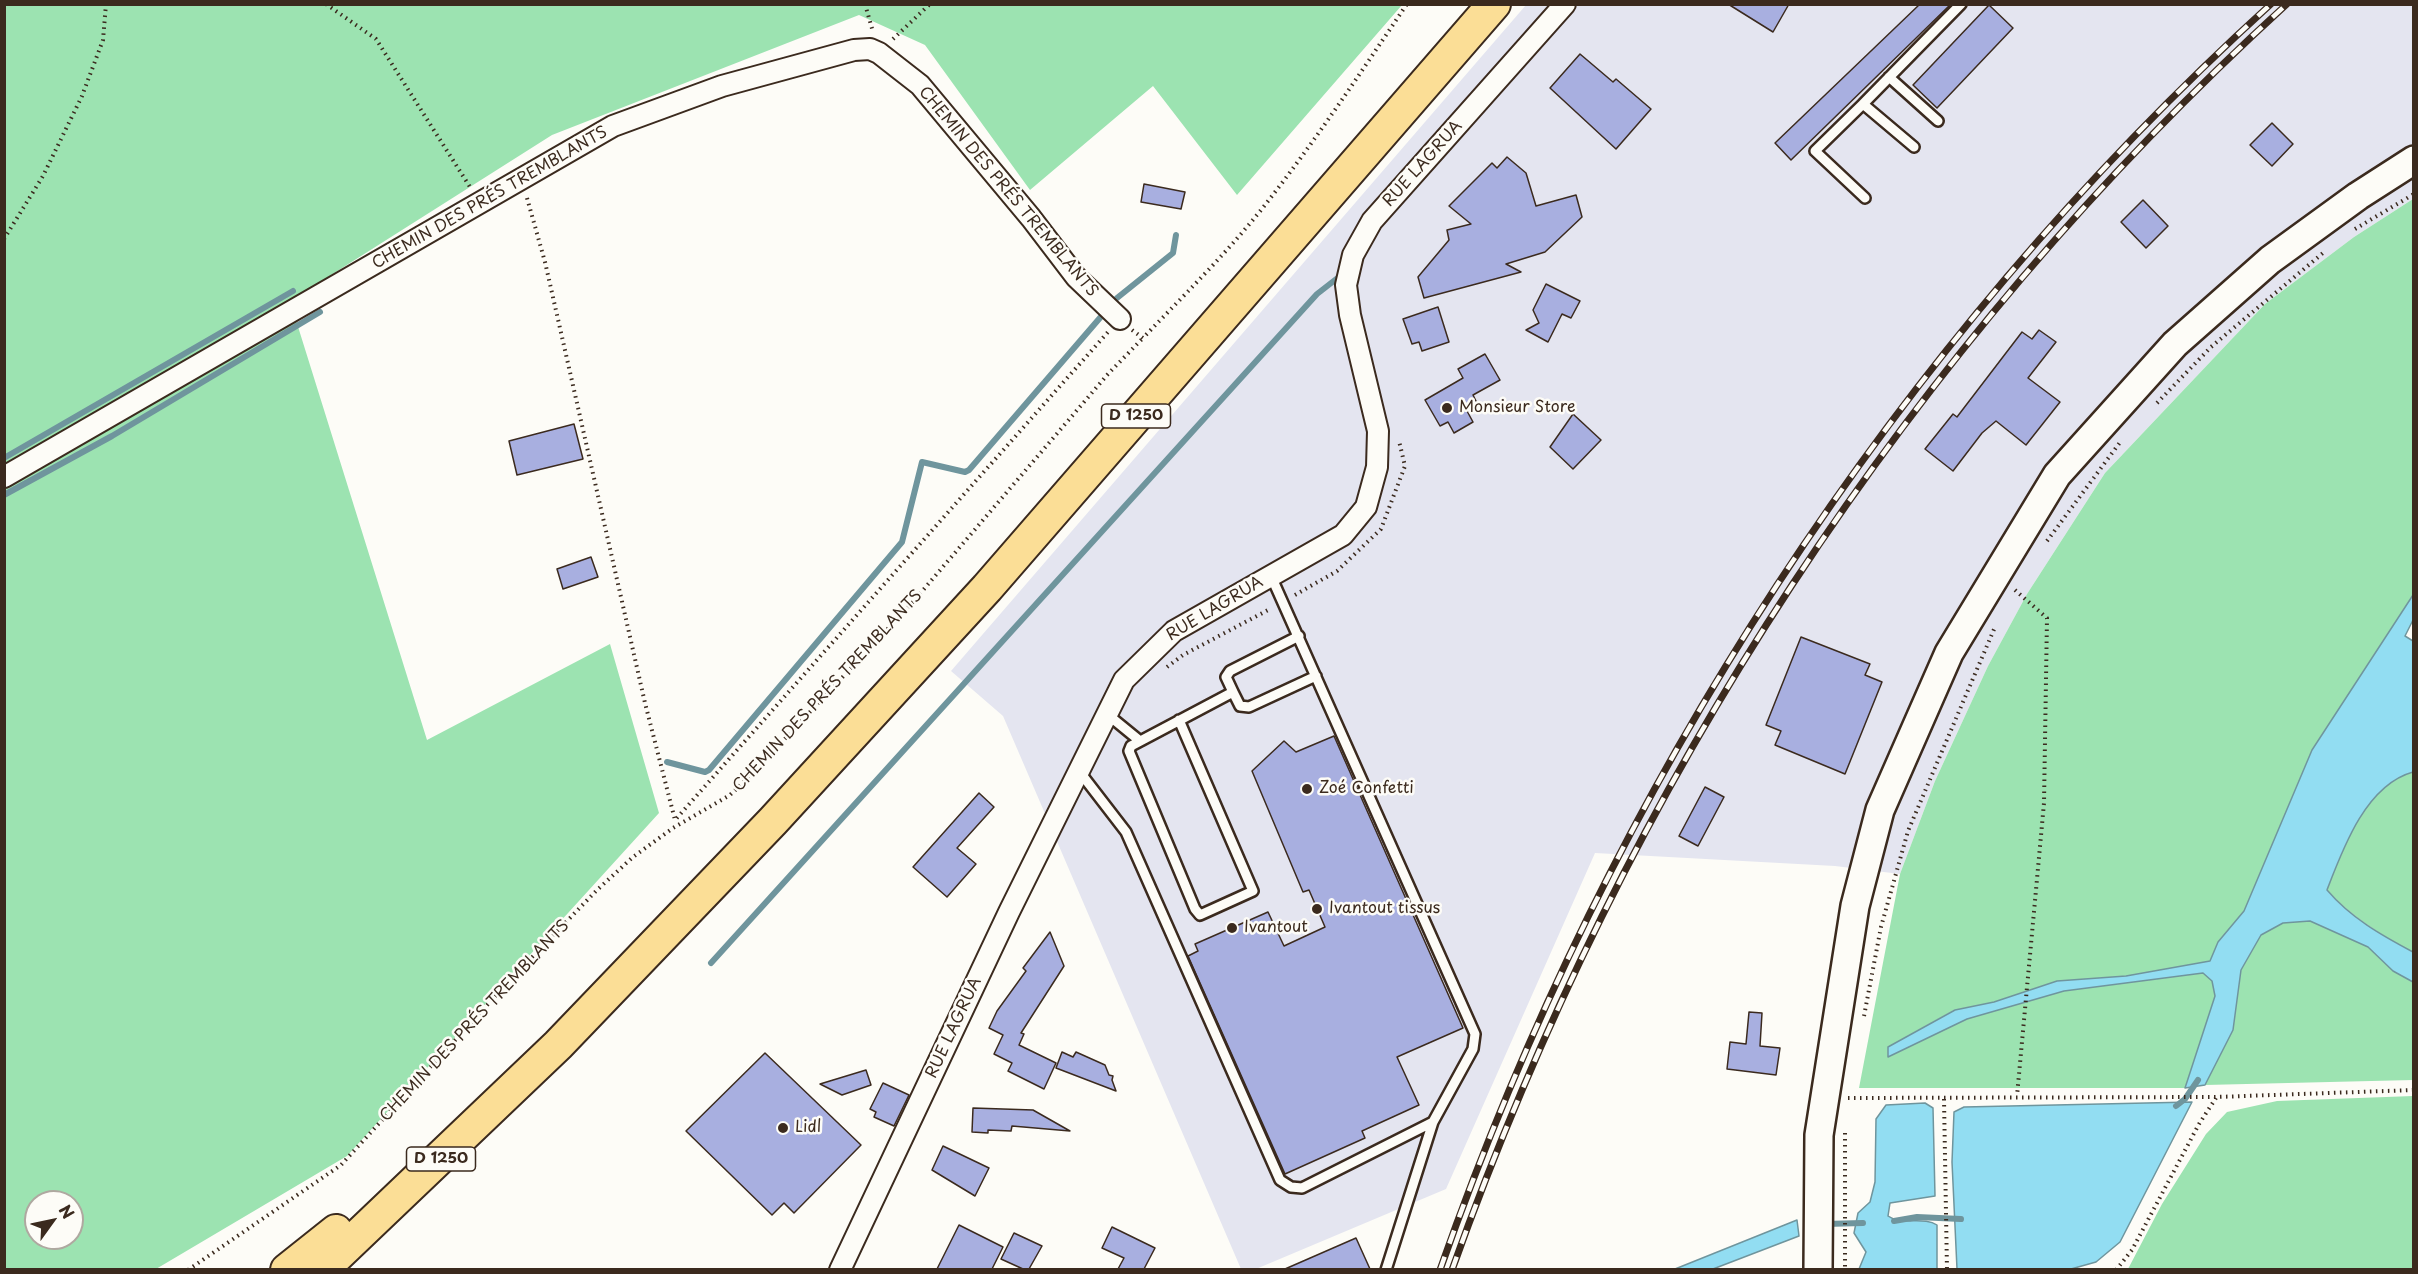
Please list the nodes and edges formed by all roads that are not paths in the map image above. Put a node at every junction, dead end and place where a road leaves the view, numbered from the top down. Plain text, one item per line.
1 (1494, 4) edge
2 (1565, 4) edge
3 (1960, 4) edge
4 (1889, 77) junction
5 (1863, 104) junction
6 (1938, 121) dead end
7 (1914, 147) dead end
8 (2414, 160) edge
9 (1865, 198) dead end
10 (1120, 319) road end
11 (4, 477) edge
12 (1271, 576) junction
13 (1299, 636) junction
14 (1316, 676) junction
15 (1233, 692) junction
16 (1107, 714) junction
17 (1179, 720) junction
18 (1140, 741) junction
19 (1079, 771) junction
20 (558, 1045) junction
21 (1433, 1122) junction
22 (1818, 1257) edge
23 (286, 1269) edge
24 (322, 1269) edge
25 (840, 1269) edge
26 (1386, 1269) edge

1 - 20 main road, D 1250
2 - 12 street, RUE LAGRUA
3 - 4 lane
4 - 5 lane
4 - 6 lane
5 - 7 lane
5 - 9 lane
8 - 22 main road
10 - 11 street, CHEMIN DES PRÉS TREMBLANTS
12 - 13 lane
12 - 16 street, RUE LAGRUA
13 - 14 lane
13 - 15 lane
14 - 15 lane
14 - 21 lane
15 - 17 lane
16 - 18 lane
16 - 19 street, RUE LAGRUA
17 - 18 lane
17 - 18 lane
19 - 21 lane
19 - 25 street, RUE LAGRUA
20 - 23 main road
20 - 24 main road, D 1250
21 - 26 lane

